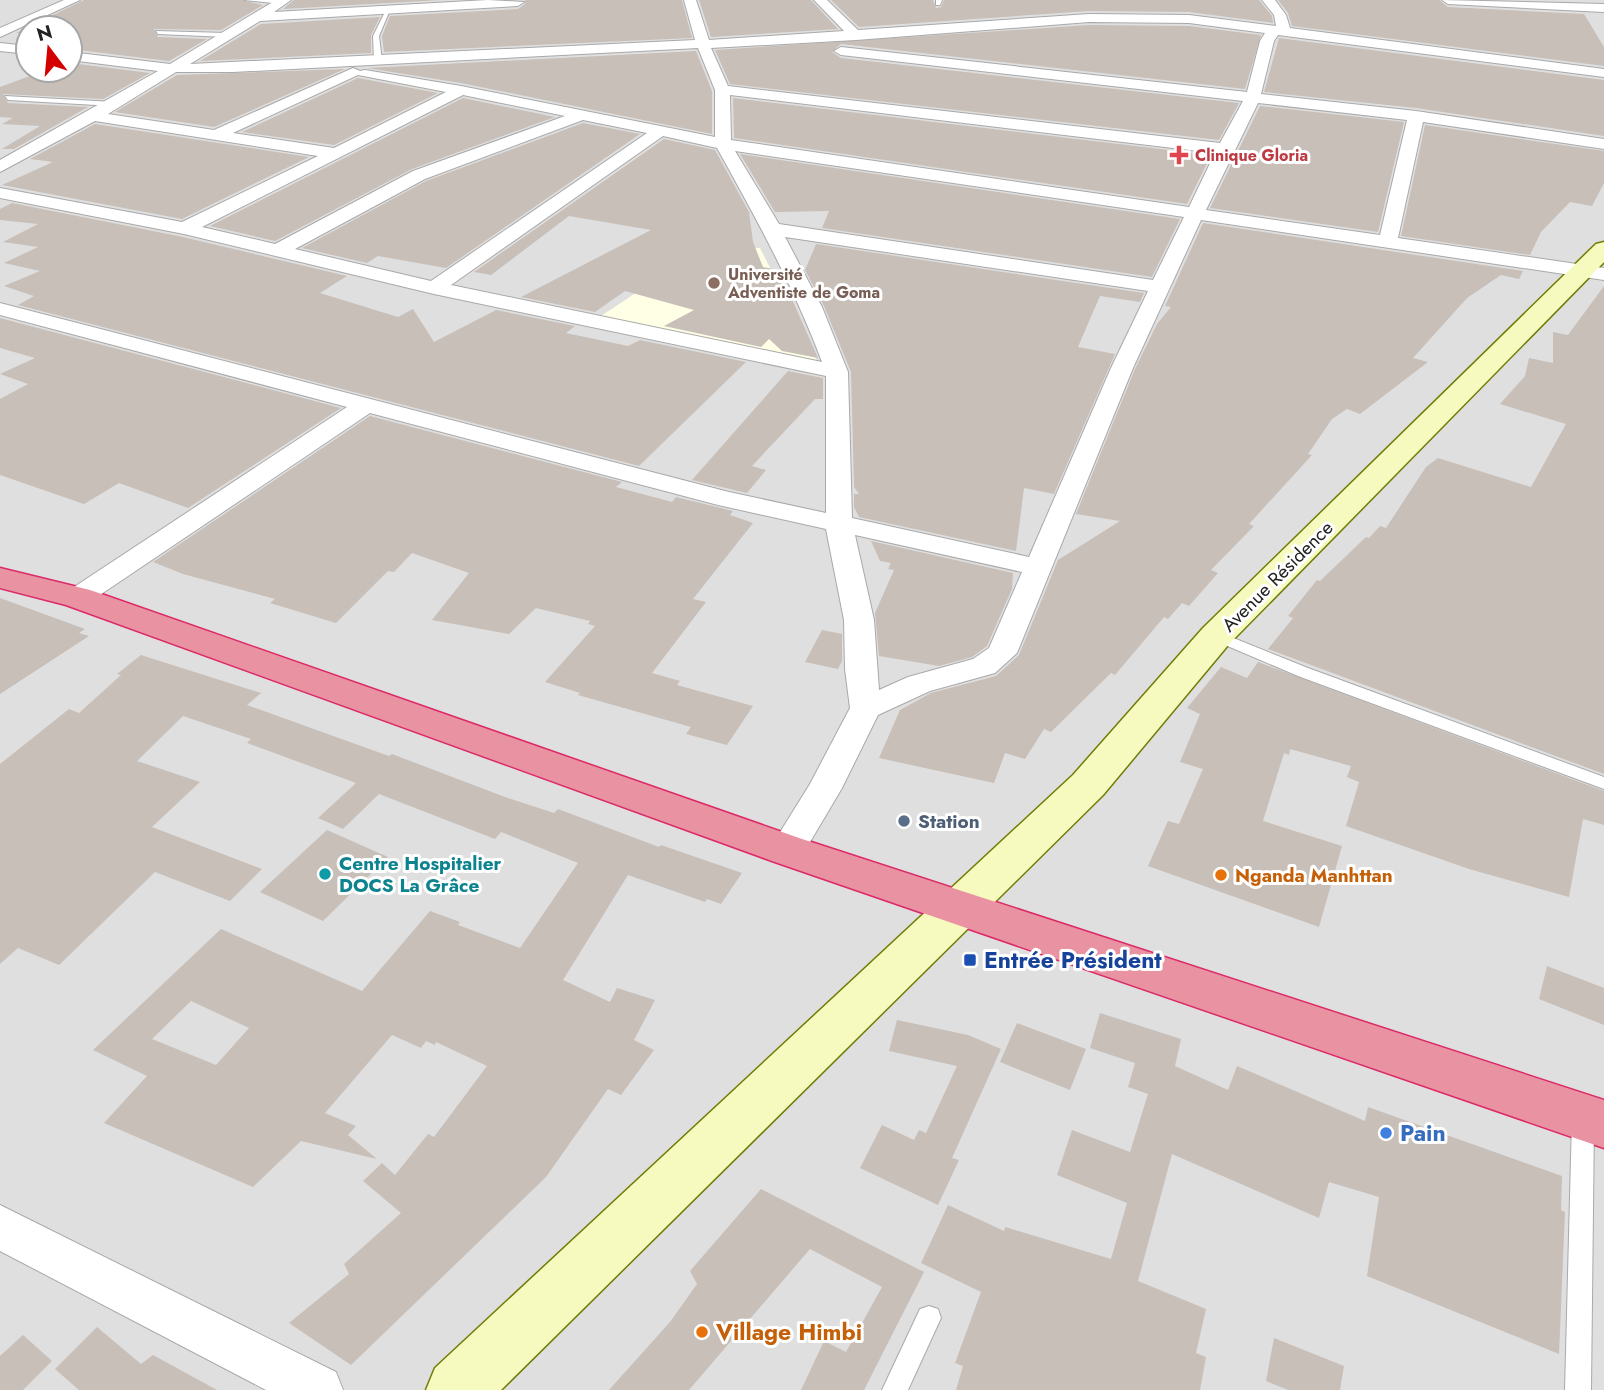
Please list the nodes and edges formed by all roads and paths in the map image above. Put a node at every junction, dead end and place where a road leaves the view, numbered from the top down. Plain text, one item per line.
1 (74, 0) edge
2 (247, 0) edge
3 (690, 0) edge
4 (820, 0) edge
5 (1268, 0) edge
6 (1448, 0) edge
7 (284, 1) edge
8 (518, 5) edge
9 (1604, 8) edge
10 (387, 10) junction
11 (1042, 10) dead end
12 (256, 17) junction
13 (1053, 21) junction
14 (1279, 31) junction
15 (158, 32) dead end
16 (0, 33) edge
17 (226, 35) junction
18 (856, 36) junction
19 (764, 41) junction
20 (703, 44) junction
21 (84, 58) edge
22 (378, 61) junction
23 (318, 64) junction
24 (170, 68) junction
25 (353, 72) junction
26 (1604, 73) edge
27 (461, 90) junction
28 (722, 90) junction
29 (8, 97) dead end
30 (1253, 97) junction
31 (114, 104) junction
32 (584, 115) junction
33 (93, 116) junction
34 (1416, 116) junction
35 (659, 132) junction
36 (216, 135) junction
37 (723, 144) junction
38 (1604, 144) edge
39 (1226, 149) junction
40 (337, 154) junction
41 (0, 167) edge
42 (0, 193) edge
43 (1196, 213) junction
44 (184, 228) junction
45 (772, 229) junction
46 (1388, 241) junction
47 (278, 250) junction
48 (1597, 264) edge
49 (1159, 287) junction
50 (434, 288) junction
51 (0, 309) edge
52 (836, 372) junction
53 (369, 404) junction
54 (839, 525) junction
55 (1038, 567) junction
56 (0, 578) edge
57 (78, 597) junction
58 (1216, 636) junction
59 (866, 708) junction
60 (1604, 783) edge
61 (787, 850) junction
62 (956, 909) junction
63 (1594, 1121) edge
64 (0, 1227) edge
65 (929, 1318) dead end
66 (318, 1390) edge
67 (457, 1390) edge
68 (895, 1390) edge
69 (1578, 1390) edge

1 - 16 street
2 - 7 lane
3 - 20 street
4 - 18 street
5 - 14 street
6 - 9 street
7 - 12 street
8 - 10 street
10 - 12 street
10 - 22 lane
11 - 13 street
12 - 17 street
13 - 14 street
13 - 18 street
14 - 26 street
14 - 30 street
15 - 17 lane
17 - 24 street
18 - 19 street
19 - 20 street
19 - 30 street
20 - 22 street
20 - 28 street
21 - 24 street
22 - 23 street
23 - 24 street
23 - 25 street
24 - 31 street
25 - 27 street
25 - 36 street
27 - 32 street
27 - 40 street
28 - 37 street
28 - 39 street
29 - 31 lane
30 - 34 street
30 - 39 street
31 - 33 street
32 - 35 street
32 - 47 street
33 - 36 street
33 - 41 street
34 - 38 street
34 - 46 street
35 - 37 street
35 - 50 street
36 - 40 street
37 - 43 street
37 - 45 street
39 - 43 street
40 - 44 street
42 - 44 street
43 - 46 street
43 - 49 street
44 - 47 street
45 - 49 street
45 - 52 street
46 - 48 street
47 - 50 street
48 - 58 main road, Avenue Résidence
49 - 55 street
50 - 52 street
51 - 53 street
52 - 54 street
53 - 54 street
53 - 57 street
54 - 55 street
54 - 59 street
55 - 59 street
56 - 57 highway
57 - 61 highway
58 - 60 lane
58 - 62 main road, Avenue Résidence
59 - 61 street
61 - 62 highway
62 - 63 highway
62 - 67 main road, Avenue Résidence
63 - 69 lane
64 - 66 street
65 - 68 lane

